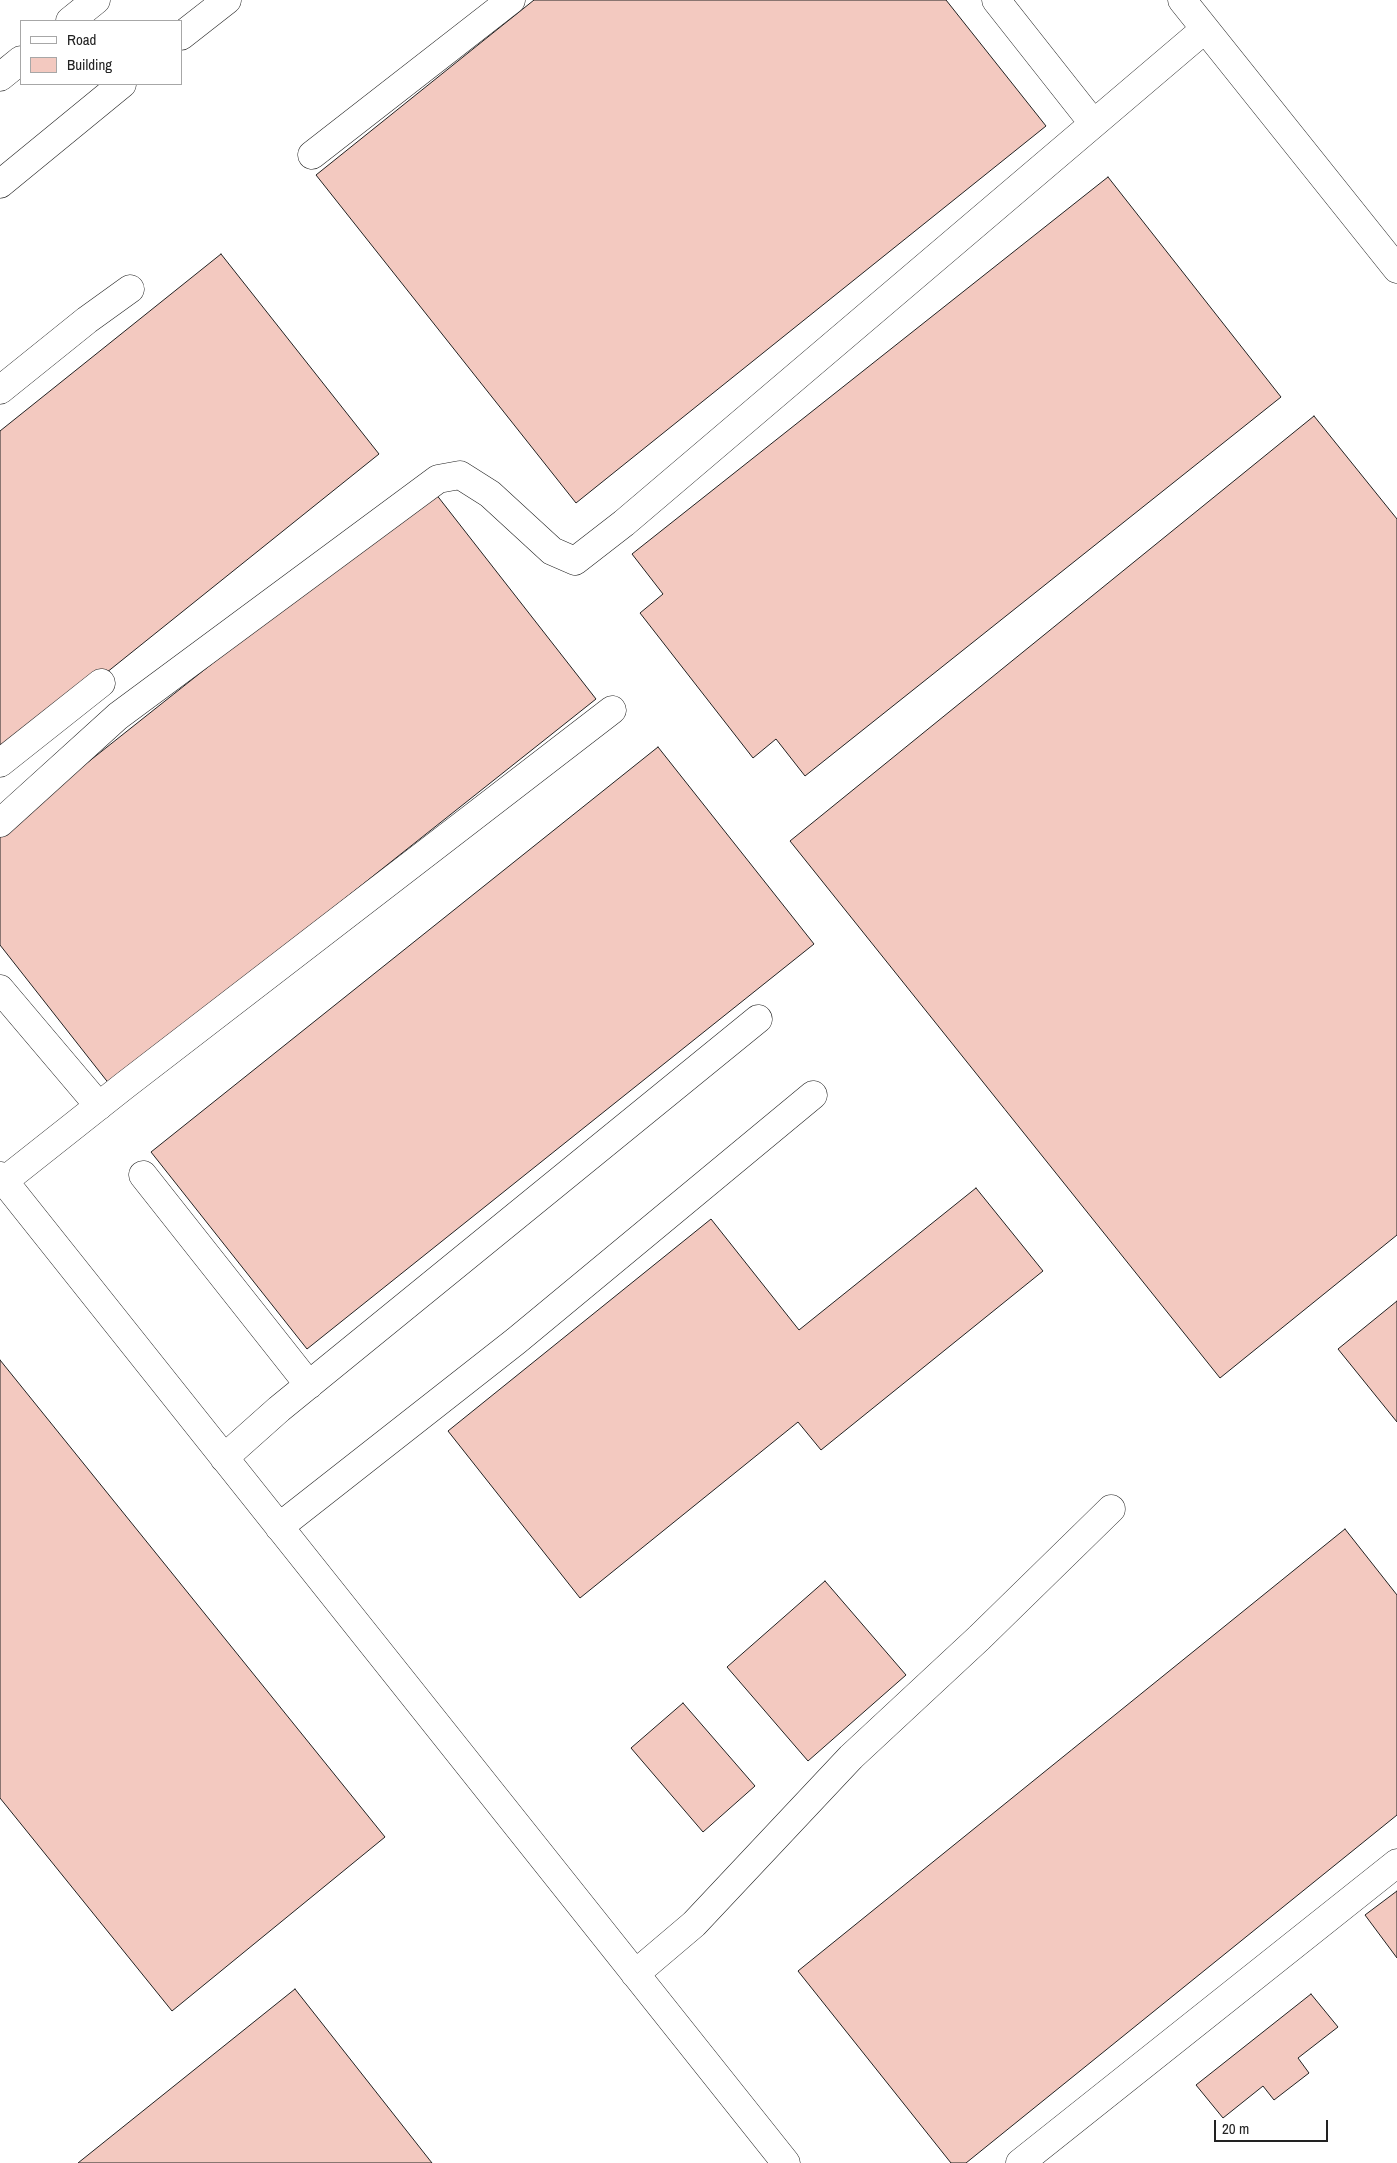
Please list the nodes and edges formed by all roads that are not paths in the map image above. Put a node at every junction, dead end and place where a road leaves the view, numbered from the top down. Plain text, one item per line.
1 (96, 0) edge
2 (227, 0) edge
3 (511, 0) edge
4 (996, 0) edge
5 (1182, 0) edge
6 (71, 20) edge
7 (1205, 29) junction
8 (182, 35) edge
9 (20, 61) edge
10 (0, 77) edge
11 (121, 85) edge
12 (1093, 124) junction
13 (312, 155) dead end
14 (0, 184) edge
15 (1397, 269) edge
16 (130, 289) dead end
17 (0, 390) edge
18 (101, 683) dead end
19 (612, 710) dead end
20 (0, 763) edge
21 (0, 823) edge
22 (0, 988) edge
23 (758, 1019) dead end
24 (813, 1095) dead end
25 (99, 1106) junction
26 (143, 1175) dead end
27 (2, 1179) edge
28 (309, 1385) junction
29 (224, 1458) junction
30 (1111, 1508) dead end
31 (279, 1527) junction
32 (1397, 1863) edge
33 (635, 1974) junction
34 (786, 2163) edge
35 (1020, 2163) edge

1 - 6 street
2 - 8 street
3 - 13 street
4 - 12 street
5 - 7 street
7 - 12 street
7 - 15 street
9 - 10 street
11 - 14 street
12 - 21 street
16 - 17 street
18 - 20 street
19 - 25 street
22 - 25 street
23 - 28 street
24 - 31 street
25 - 27 street
26 - 28 street
27 - 29 street
28 - 29 street
29 - 31 street
30 - 33 street
31 - 33 street
32 - 35 street
33 - 34 street

